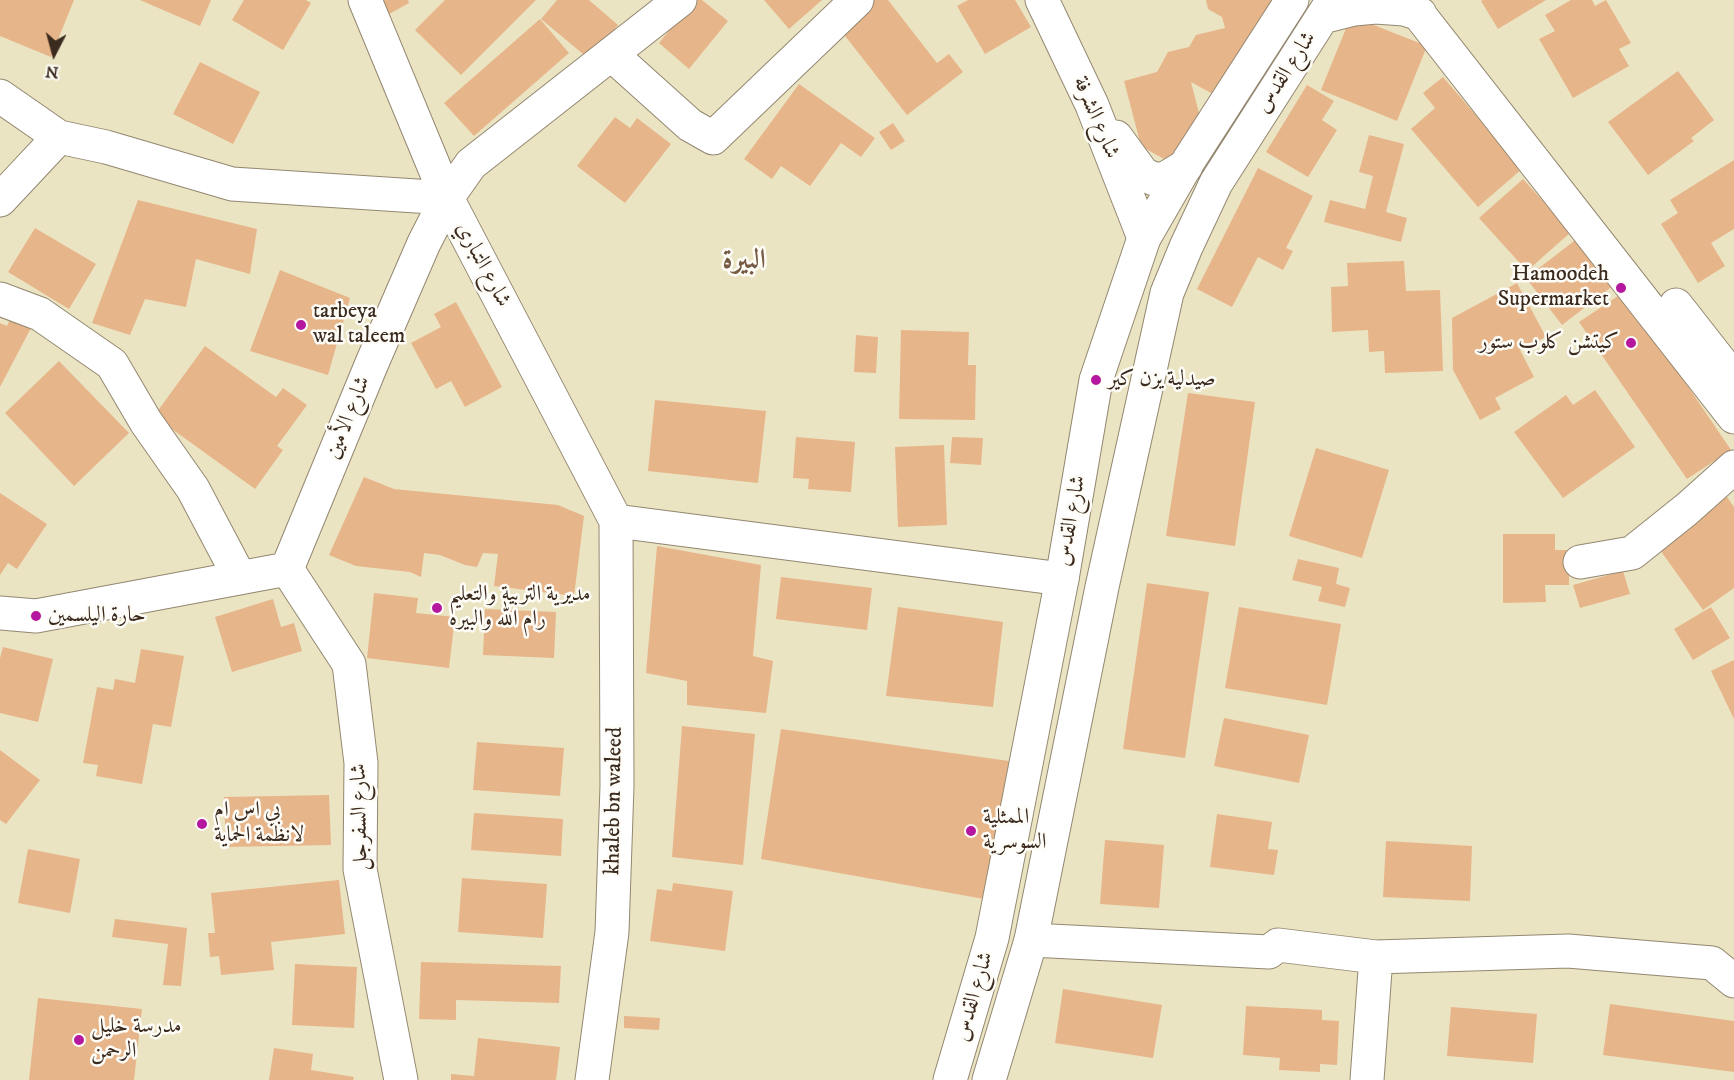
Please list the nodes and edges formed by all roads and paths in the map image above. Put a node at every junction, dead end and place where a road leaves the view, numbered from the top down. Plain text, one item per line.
1 (365, 0) edge
2 (680, 0) edge
3 (857, 0) edge
4 (1042, 0) edge
5 (1292, 0) edge
6 (1427, 3) edge
7 (1328, 8) edge
8 (611, 54) junction
9 (0, 96) edge
10 (1092, 105) junction
11 (59, 137) junction
12 (1186, 166) junction
13 (447, 198) junction
14 (0, 200) edge
15 (1144, 238) junction
16 (0, 299) edge
17 (1734, 379) edge
18 (1734, 417) edge
19 (1734, 467) edge
20 (616, 521) junction
21 (1580, 562) dead end
22 (287, 569) junction
23 (240, 578) junction
24 (1062, 579) junction
25 (0, 613) edge
26 (992, 938) junction
27 (1031, 940) junction
28 (1376, 957) junction
29 (1734, 981) edge
30 (401, 1080) edge
31 (592, 1080) edge
32 (950, 1080) edge
33 (989, 1080) edge
34 (1367, 1080) edge

1 - 13 street, شارع التباري
2 - 8 street, شارع الأمين
3 - 8 street
4 - 10 street, شارع الشرفة
5 - 12 street, شارع القدس
6 - 7 street
6 - 17 street
6 - 18 street
7 - 27 street, شارع القدس
8 - 13 street, شارع الأمين
9 - 11 street
10 - 12 street
10 - 15 street, شارع الشرفة
11 - 13 street
11 - 14 street
12 - 15 street, شارع القدس
13 - 20 street, شارع التباري
13 - 22 street, شارع الأمين
15 - 24 street, شارع القدس
16 - 23 street
19 - 21 street
20 - 24 street
20 - 31 street, khaleb bn waleed
22 - 23 street
22 - 30 street, شارع السفرجل
23 - 25 street
24 - 26 street, شارع القدس
26 - 27 street
26 - 32 street, شارع القدس
27 - 28 street
27 - 33 street, شارع القدس
28 - 29 street
28 - 34 street

